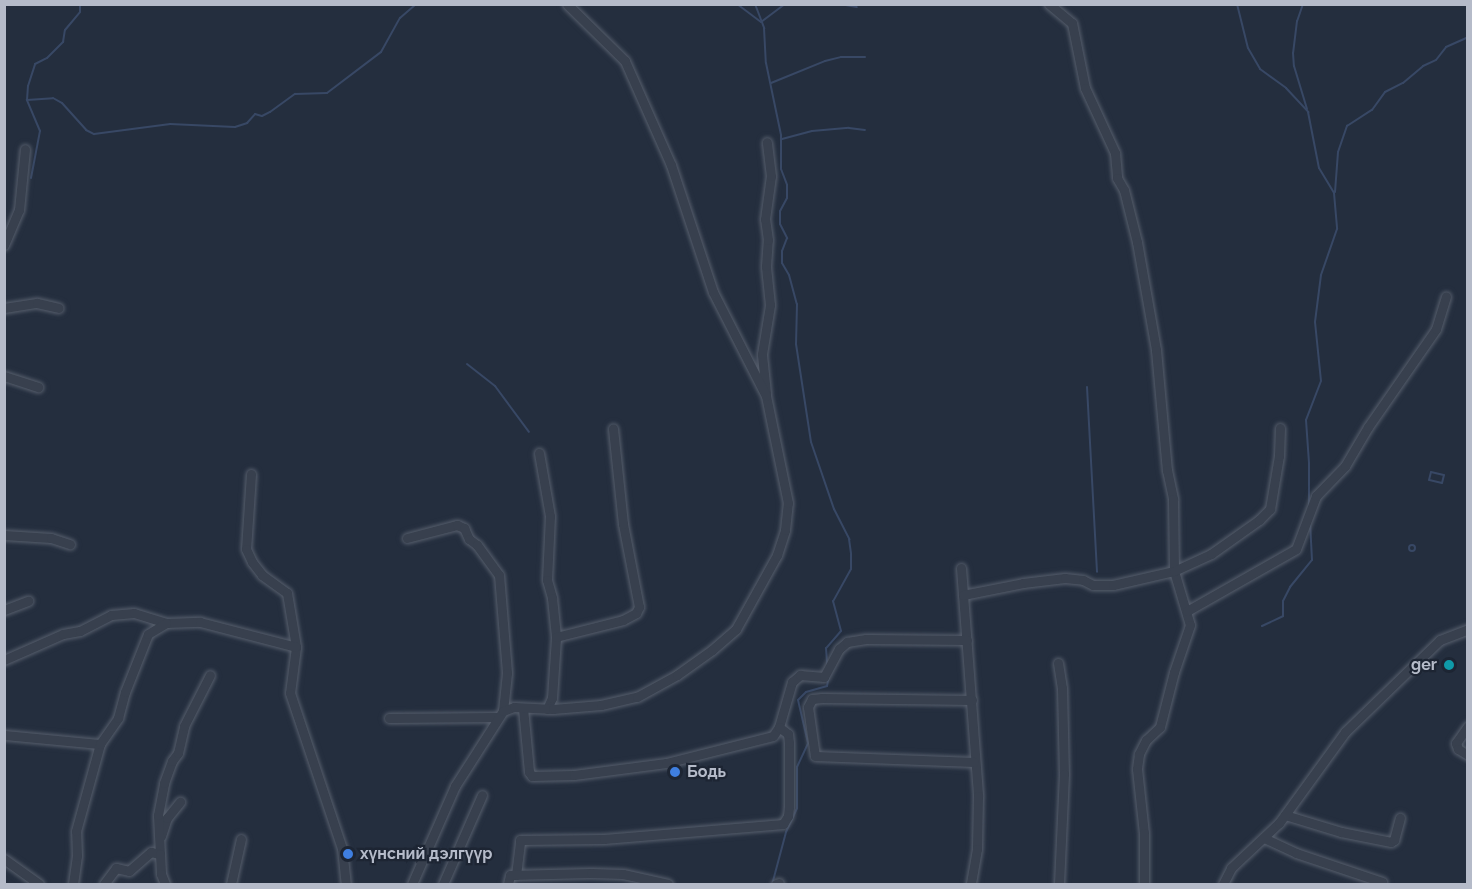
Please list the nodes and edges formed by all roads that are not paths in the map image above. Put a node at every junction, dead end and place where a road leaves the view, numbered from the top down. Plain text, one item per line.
1 (567, 4) edge
2 (1049, 4) edge
3 (767, 142) dead end
4 (25, 149) dead end
5 (4, 245) edge
6 (1446, 297) dead end
7 (4, 308) edge
8 (58, 308) dead end
9 (4, 375) edge
10 (38, 387) dead end
11 (766, 396) junction
12 (1280, 428) dead end
13 (613, 429) dead end
14 (539, 453) dead end
15 (251, 474) dead end
16 (4, 535) edge
17 (407, 538) dead end
18 (70, 544) dead end
19 (961, 568) dead end
20 (1174, 571) junction
21 (963, 595) junction
22 (28, 601) dead end
23 (4, 610) edge
24 (1187, 611) junction
25 (166, 622) junction
26 (1467, 629) edge
27 (556, 637) junction
28 (966, 640) junction
29 (296, 647) junction
30 (4, 660) edge
31 (1058, 663) dead end
32 (210, 675) dead end
33 (972, 700) junction
34 (524, 708) junction
35 (547, 709) junction
36 (500, 714) junction
37 (389, 718) dead end
38 (1467, 726) edge
39 (779, 727) junction
40 (4, 735) edge
41 (100, 744) junction
42 (1467, 755) edge
43 (974, 762) junction
44 (482, 795) dead end
45 (180, 802) dead end
46 (1285, 815) junction
47 (1400, 818) dead end
48 (1264, 838) junction
49 (241, 839) dead end
50 (159, 841) junction
51 (160, 854) junction
52 (4, 859) edge
53 (516, 875) junction
54 (1382, 882) dead end
55 (39, 885) edge
56 (73, 885) edge
57 (104, 885) edge
58 (165, 885) edge
59 (231, 885) edge
60 (346, 885) edge
61 (412, 885) edge
62 (442, 885) edge
63 (508, 885) edge
64 (668, 885) edge
65 (971, 885) edge
66 (1059, 885) edge
67 (1144, 885) edge
68 (1223, 885) edge

1 - 11 street
2 - 20 street
3 - 11 street
4 - 5 street
6 - 24 street
7 - 8 street
9 - 10 street
11 - 35 street
12 - 20 street
13 - 27 street
14 - 27 street
15 - 29 street
16 - 18 street
17 - 36 street
19 - 21 street
20 - 21 street
20 - 24 street
21 - 28 street
22 - 23 street
24 - 67 street
25 - 29 street
25 - 30 street
25 - 41 street
26 - 46 street
27 - 35 street
28 - 33 street
28 - 39 street
29 - 60 street
31 - 66 street
32 - 50 street
33 - 43 street
33 - 43 street
34 - 35 street
34 - 36 street
34 - 39 street
36 - 37 street
36 - 61 street
38 - 42 street
39 - 53 street
40 - 41 street
41 - 56 street
43 - 65 street
44 - 62 street
45 - 50 street
46 - 47 street
46 - 48 street
48 - 54 street
48 - 68 street
49 - 59 street
50 - 51 street
51 - 57 street
51 - 58 street
52 - 55 street
53 - 63 street
53 - 64 street

